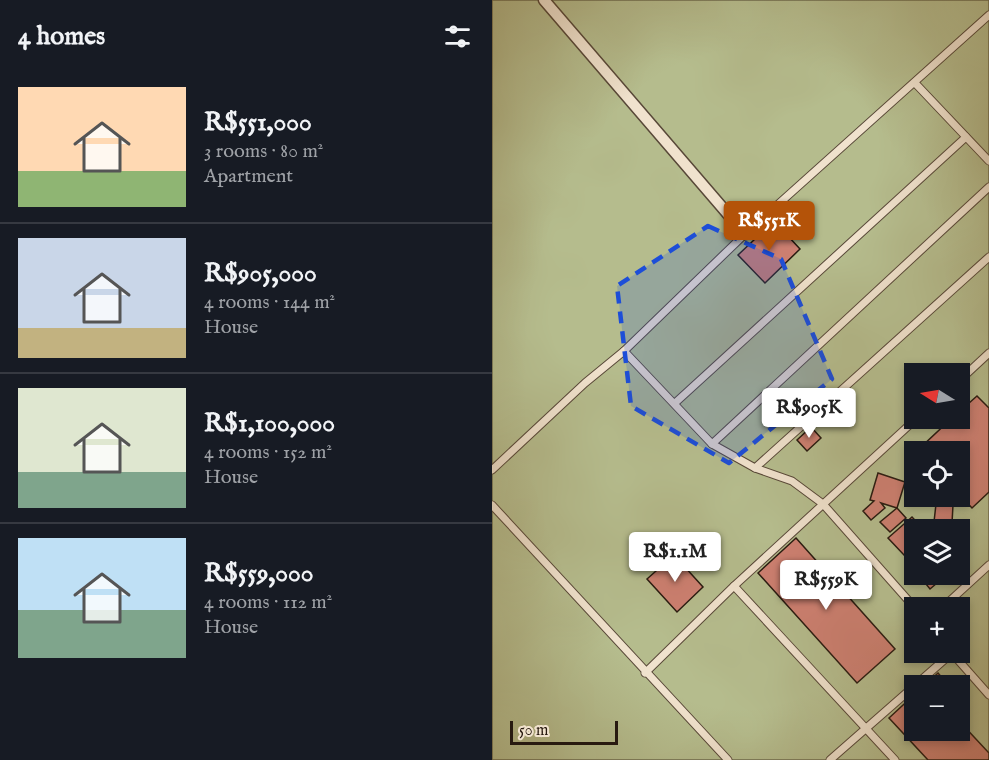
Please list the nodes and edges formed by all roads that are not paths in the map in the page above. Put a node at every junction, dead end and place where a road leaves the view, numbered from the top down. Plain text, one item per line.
1 (544, 0) edge
2 (989, 15) edge
3 (915, 83) junction
4 (966, 137) junction
5 (989, 161) edge
6 (989, 187) edge
7 (745, 234) junction
8 (989, 257) edge
9 (624, 351) junction
10 (989, 353) edge
11 (970, 371) edge
12 (675, 402) junction
13 (905, 429) edge
14 (712, 444) junction
15 (755, 468) junction
16 (492, 470) edge
17 (823, 504) junction
18 (492, 505) edge
19 (989, 565) edge
20 (734, 586) junction
21 (905, 597) edge
22 (954, 597) edge
23 (940, 663) edge
24 (960, 663) edge
25 (645, 673) junction
26 (989, 695) edge
27 (866, 727) junction
28 (728, 760) edge
29 (830, 760) edge
30 (896, 760) edge

1 - 7 street
2 - 3 lane
3 - 4 lane
3 - 7 lane
4 - 5 lane
4 - 12 lane
6 - 14 lane
7 - 9 lane
8 - 15 lane
9 - 12 lane
9 - 16 lane
10 - 11 lane
12 - 14 lane
13 - 17 lane
14 - 15 lane
15 - 17 lane
17 - 20 lane
17 - 21 lane
18 - 25 lane
19 - 22 lane
20 - 25 lane
20 - 27 lane
23 - 27 lane
24 - 26 lane
25 - 28 lane
27 - 29 lane
27 - 30 lane

